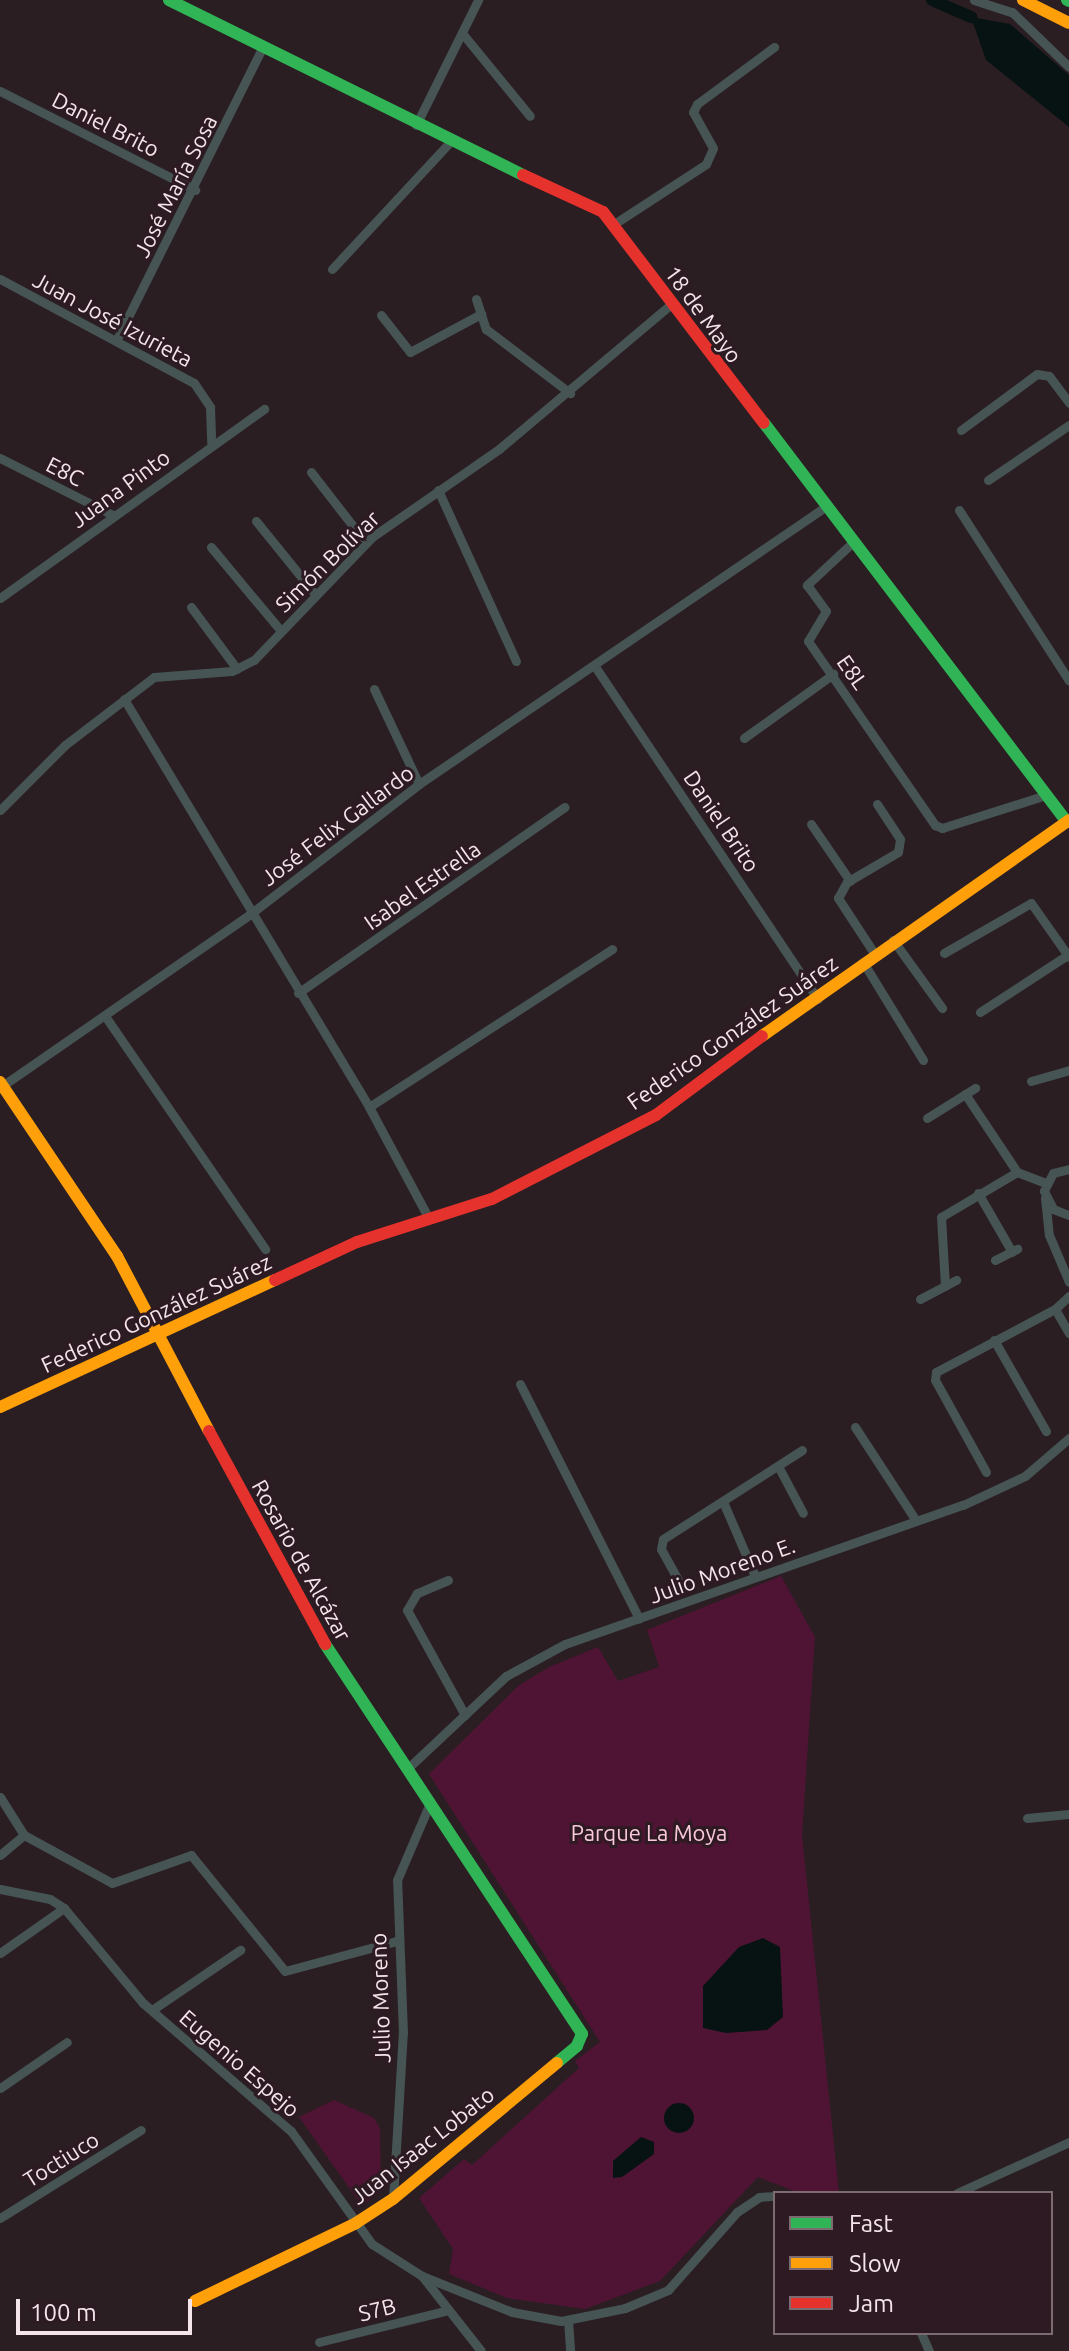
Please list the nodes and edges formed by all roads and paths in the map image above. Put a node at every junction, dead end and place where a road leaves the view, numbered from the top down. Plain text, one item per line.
1 (169, 0) edge
2 (478, 0) edge
3 (974, 0) edge
4 (1023, 0) edge
5 (1069, 23) edge
6 (462, 33) junction
7 (774, 47) dead end
8 (262, 48) junction
9 (1069, 67) edge
10 (0, 91) edge
11 (530, 116) dead end
12 (416, 125) junction
13 (450, 142) junction
14 (195, 190) junction
15 (614, 224) junction
16 (332, 269) dead end
17 (0, 279) edge
18 (476, 299) dead end
19 (671, 304) junction
20 (481, 314) junction
21 (381, 315) dead end
22 (117, 339) junction
23 (570, 393) junction
24 (1069, 403) edge
25 (264, 409) dead end
26 (1069, 425) edge
27 (961, 430) dead end
28 (211, 443) junction
29 (0, 458) edge
30 (311, 472) dead end
31 (988, 480) dead end
32 (438, 490) junction
33 (825, 507) junction
34 (959, 510) dead end
35 (113, 515) junction
36 (256, 521) dead end
37 (366, 543) junction
38 (852, 543) junction
39 (211, 547) dead end
40 (316, 595) junction
41 (0, 598) edge
42 (191, 607) dead end
43 (281, 631) junction
44 (516, 661) dead end
45 (594, 665) junction
46 (237, 669) junction
47 (833, 674) junction
48 (1069, 681) edge
49 (374, 689) dead end
50 (124, 699) junction
51 (744, 738) dead end
52 (419, 784) junction
53 (1046, 795) junction
54 (877, 804) dead end
55 (565, 807) dead end
56 (0, 810) edge
57 (1068, 821) edge
58 (811, 824) dead end
59 (850, 881) junction
60 (249, 915) junction
61 (893, 940) junction
62 (612, 949) dead end
63 (874, 953) junction
64 (944, 953) dead end
65 (1068, 957) edge
66 (863, 962) junction
67 (298, 993) junction
68 (818, 999) junction
69 (942, 1008) dead end
70 (980, 1012) dead end
71 (105, 1016) junction
72 (923, 1060) dead end
73 (1069, 1070) edge
74 (1031, 1081) dead end
75 (1, 1084) edge
76 (975, 1088) dead end
77 (965, 1094) junction
78 (369, 1107) junction
79 (927, 1118) dead end
80 (1068, 1167) edge
81 (1017, 1172) junction
82 (1045, 1183) junction
83 (978, 1193) junction
84 (1045, 1198) junction
85 (1064, 1213) edge
86 (428, 1217) junction
87 (1046, 1225) junction
88 (265, 1249) dead end
89 (995, 1260) dead end
90 (956, 1280) dead end
91 (1069, 1282) edge
92 (945, 1286) junction
93 (1069, 1296) edge
94 (920, 1299) dead end
95 (1055, 1309) junction
96 (1069, 1333) edge
97 (158, 1334) junction
98 (994, 1340) junction
99 (520, 1384) dead end
100 (0, 1407) edge
101 (855, 1427) dead end
102 (1046, 1431) dead end
103 (1069, 1438) edge
104 (802, 1450) dead end
105 (778, 1466) junction
106 (986, 1472) dead end
107 (724, 1504) junction
108 (803, 1513) dead end
109 (915, 1519) junction
110 (755, 1576) junction
111 (448, 1580) dead end
112 (682, 1587) dead end
113 (639, 1619) junction
114 (465, 1715) junction
115 (407, 1769) junction
116 (0, 1797) edge
117 (430, 1803) junction
118 (1069, 1814) edge
119 (1027, 1818) dead end
120 (24, 1835) junction
121 (0, 1855) edge
122 (0, 1889) edge
123 (64, 1908) junction
124 (396, 1941) junction
125 (240, 1950) dead end
126 (0, 1953) edge
127 (152, 2010) junction
128 (67, 2042) dead end
129 (577, 2046) joint
130 (0, 2088) edge
131 (141, 2130) dead end
132 (1069, 2142) edge
133 (961, 2191) edge
134 (773, 2196) edge
135 (393, 2199) junction
136 (0, 2218) edge
137 (356, 2223) junction
138 (422, 2276) junction
139 (195, 2301) dead end
140 (445, 2311) junction
141 (568, 2320) junction
142 (319, 2342) dead end
143 (481, 2351) edge
144 (570, 2351) edge

1 - 8 street, 18 de Mayo
2 - 6 street
3 - 9 street
4 - 5 street
6 - 11 street
6 - 12 street
7 - 15 street
8 - 12 street, 18 de Mayo
8 - 14 street, José María Sosa
10 - 14 street, Daniel Brito
12 - 13 street, 18 de Mayo
13 - 15 street, 18 de Mayo
13 - 16 street
14 - 22 street, José María Sosa
15 - 19 street, 18 de Mayo
17 - 22 street, Juan José Izurieta
18 - 20 street
19 - 23 street, Simón Bolívar
19 - 33 street, 18 de Mayo
20 - 21 street
20 - 23 street
22 - 28 street, Juan José Izurieta
23 - 32 street, Simón Bolívar
24 - 27 street
25 - 28 street, Juana Pinto
26 - 31 street
28 - 35 street, Juana Pinto
29 - 35 street, E8C
30 - 37 street
32 - 37 street, Simón Bolívar
32 - 44 street
33 - 38 street, 18 de Mayo
33 - 45 street, José Felix Gallardo
34 - 48 street
35 - 41 street, Juana Pinto
36 - 40 street
37 - 40 street, Simón Bolívar
38 - 47 street, E8L
38 - 53 street, 18 de Mayo
39 - 43 street
40 - 43 street, Simón Bolívar
42 - 46 street
43 - 46 street, Simón Bolívar
45 - 52 street, José Felix Gallardo
45 - 68 street, Daniel Brito
46 - 50 street
47 - 51 street
47 - 53 street, E8L
49 - 52 street
50 - 56 street
50 - 60 street
52 - 60 street, José Felix Gallardo
53 - 57 street, 18 de Mayo
54 - 59 street
55 - 67 street, Isabel Estrella
57 - 61 street, Federico González Suárez
58 - 59 street
59 - 63 street
60 - 67 street
60 - 71 street, José Felix Gallardo
61 - 63 street, Federico González Suárez
61 - 69 street
62 - 78 street
63 - 66 street, Federico González Suárez
64 - 65 street
65 - 70 street
66 - 68 street, Federico González Suárez
66 - 72 street
67 - 78 street
68 - 86 street, Federico González Suárez
71 - 75 street, José Felix Gallardo
71 - 88 street
73 - 74 street
75 - 97 street, Rosario de Alcázar
76 - 77 street
77 - 79 street
77 - 81 street
78 - 86 street
80 - 82 street
81 - 82 street
81 - 83 street
82 - 84 street
83 - 89 street
83 - 92 street
84 - 85 street
84 - 87 street
85 - 87 street
86 - 97 street, Federico González Suárez
87 - 91 street
90 - 92 street
92 - 94 street
93 - 95 street
95 - 96 street
95 - 98 street
97 - 100 street, Federico González Suárez
97 - 115 street, Rosario de Alcázar
98 - 102 street
98 - 106 street
99 - 113 street
101 - 109 street
103 - 109 street, Julio Moreno E.
104 - 105 street
105 - 107 street
105 - 108 street
107 - 110 street
107 - 112 street
109 - 110 street, Julio Moreno E.
110 - 113 street, Julio Moreno E.
111 - 114 street
113 - 114 street, Julio Moreno E.
114 - 115 street, Julio Moreno E.
115 - 117 street, Rosario de Alcázar
116 - 120 street
117 - 124 street, Julio Moreno
117 - 129 street, Rosario de Alcázar
118 - 119 street
120 - 121 street
120 - 124 street
122 - 123 street, Eugenio Espejo
123 - 126 street
123 - 127 street, Eugenio Espejo
124 - 135 street, Julio Moreno
125 - 127 street
127 - 137 street, Eugenio Espejo
128 - 130 street
129 - 135 street, Juan Isaac Lobato
131 - 136 street, Toctiuco
132 - 133 street
134 - 141 street, Eugenio Espejo
135 - 137 street, Juan Isaac Lobato
137 - 138 street, Eugenio Espejo
137 - 139 street, Juan Isaac Lobato
138 - 140 street
138 - 141 street, Eugenio Espejo
140 - 142 street, S7B
140 - 143 street
141 - 144 street

